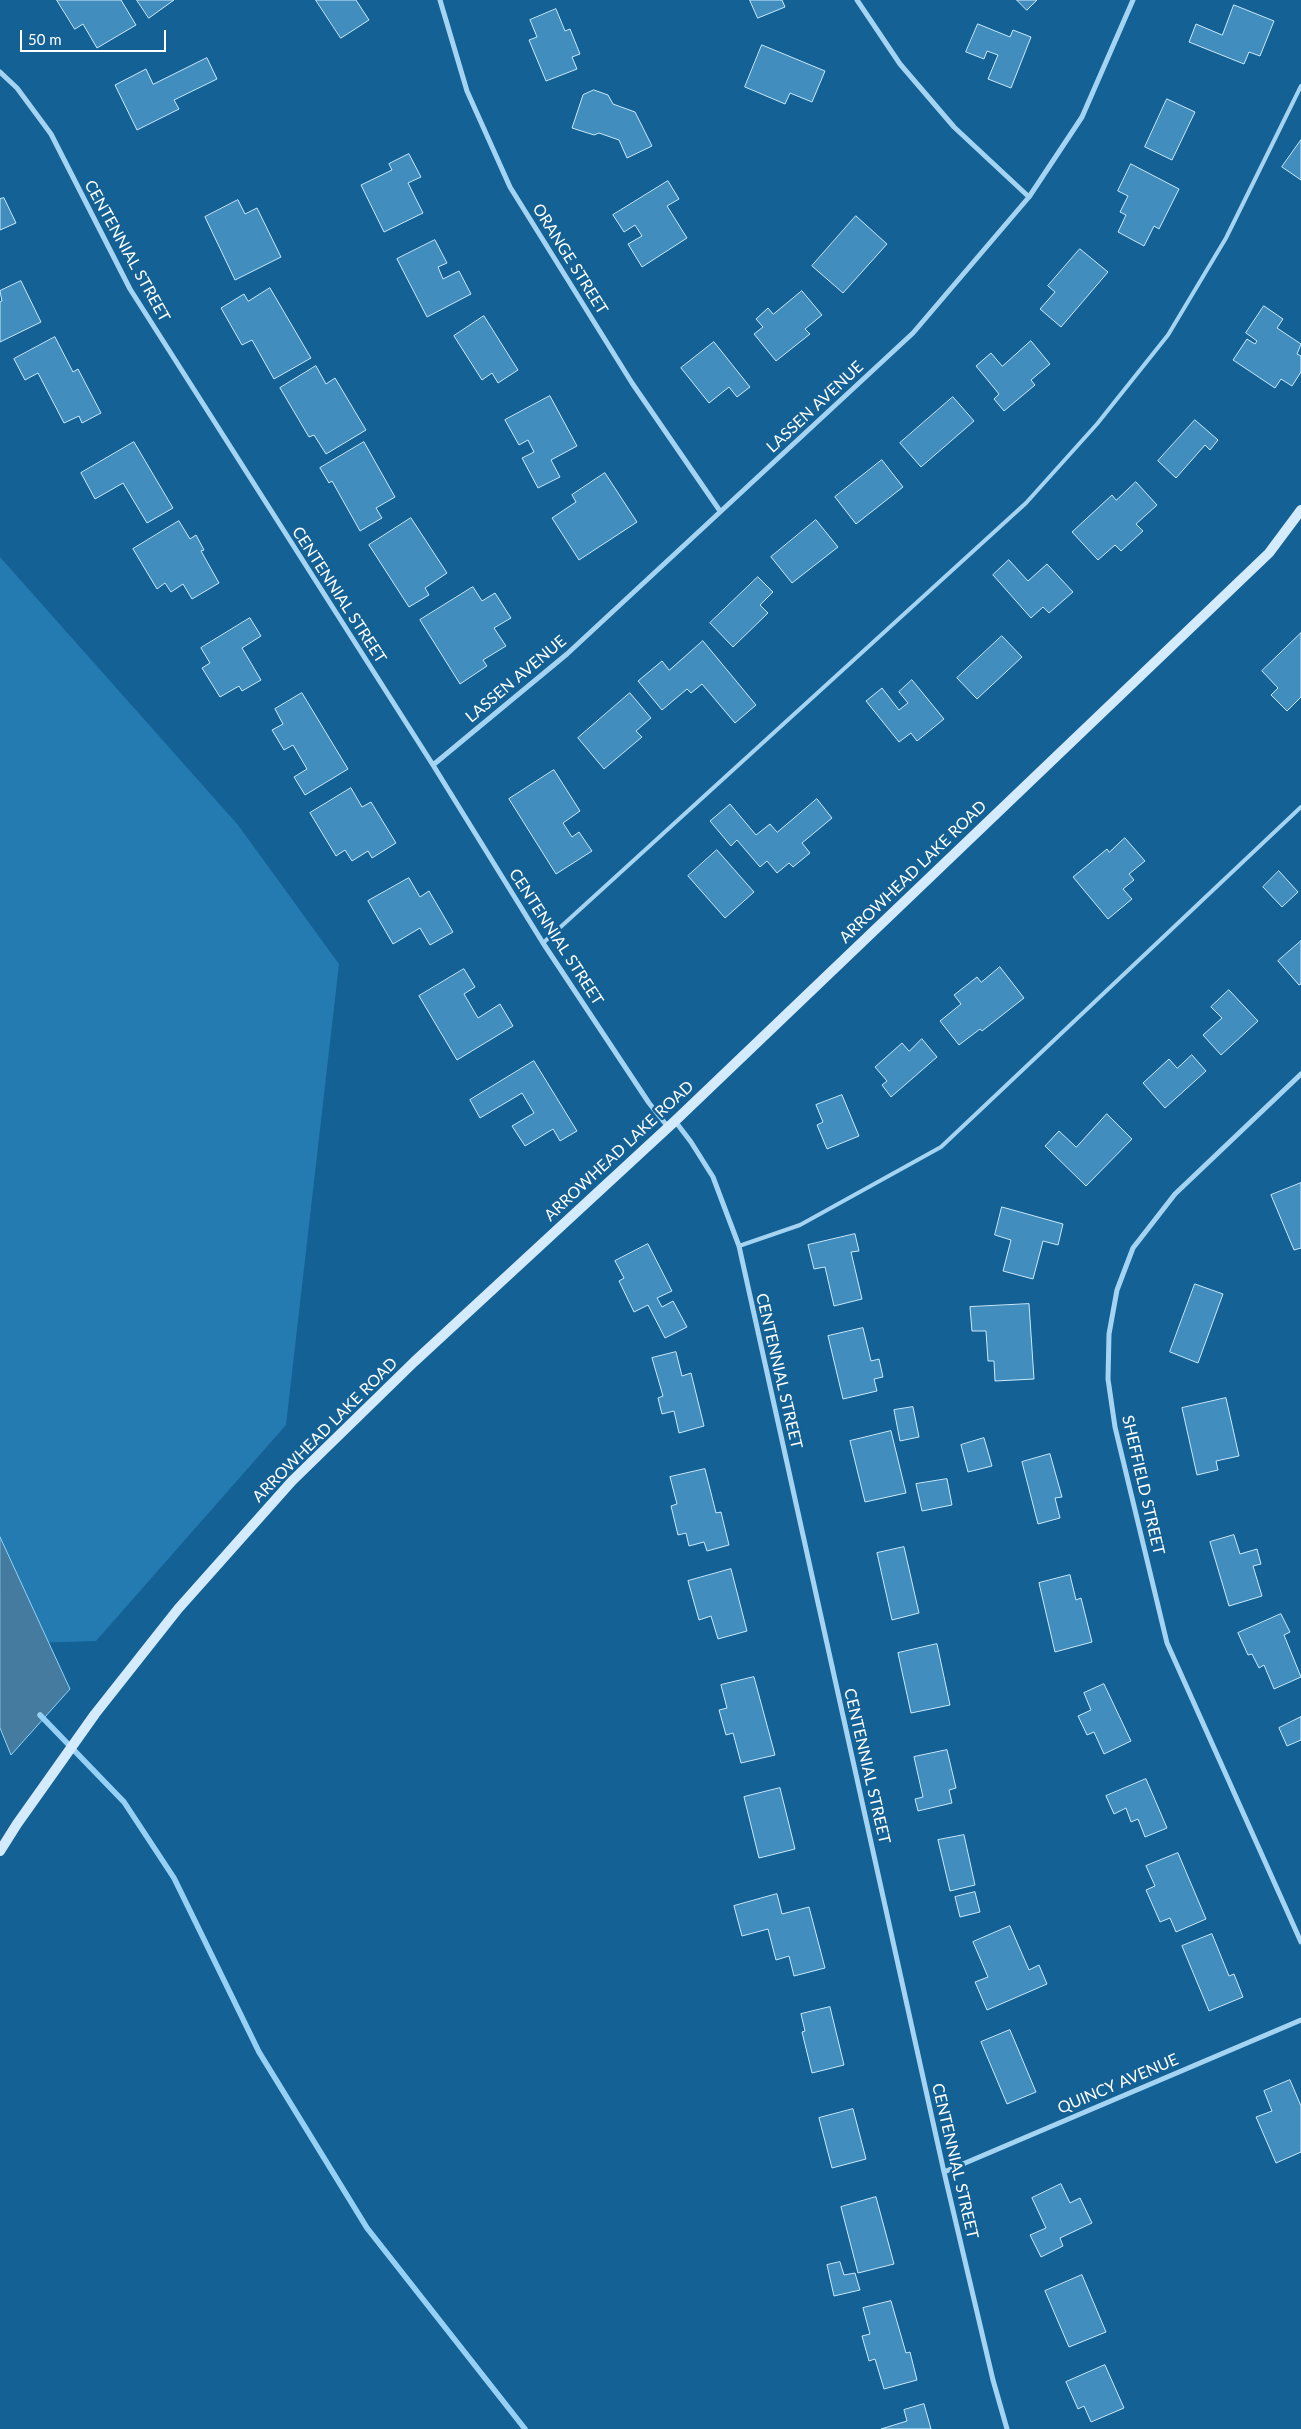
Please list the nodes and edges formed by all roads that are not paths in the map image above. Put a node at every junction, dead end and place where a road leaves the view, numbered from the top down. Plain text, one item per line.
1 (440, 0) edge
2 (857, 0) edge
3 (1133, 0) edge
4 (0, 72) edge
5 (1301, 86) edge
6 (1029, 197) junction
7 (1301, 510) edge
8 (720, 511) junction
9 (433, 765) junction
10 (1301, 808) edge
11 (543, 942) junction
12 (1301, 1074) edge
13 (671, 1124) junction
14 (739, 1246) junction
15 (0, 1851) edge
16 (1301, 1942) edge
17 (1301, 2020) edge
18 (944, 2172) junction
19 (1007, 2429) edge

1 - 8 street, ORANGE STREET
2 - 6 street
3 - 6 street, LASSEN AVENUE
4 - 9 street, CENTENNIAL STREET
5 - 11 lane
6 - 8 street, LASSEN AVENUE
7 - 13 main road, ARROWHEAD LAKE ROAD
8 - 9 street, LASSEN AVENUE
9 - 11 street, CENTENNIAL STREET
10 - 14 lane
11 - 13 street, CENTENNIAL STREET
12 - 16 street, SHEFFIELD STREET
13 - 14 street, CENTENNIAL STREET
13 - 15 main road, ARROWHEAD LAKE ROAD
14 - 18 street, CENTENNIAL STREET
17 - 18 street, QUINCY AVENUE
18 - 19 street, CENTENNIAL STREET

